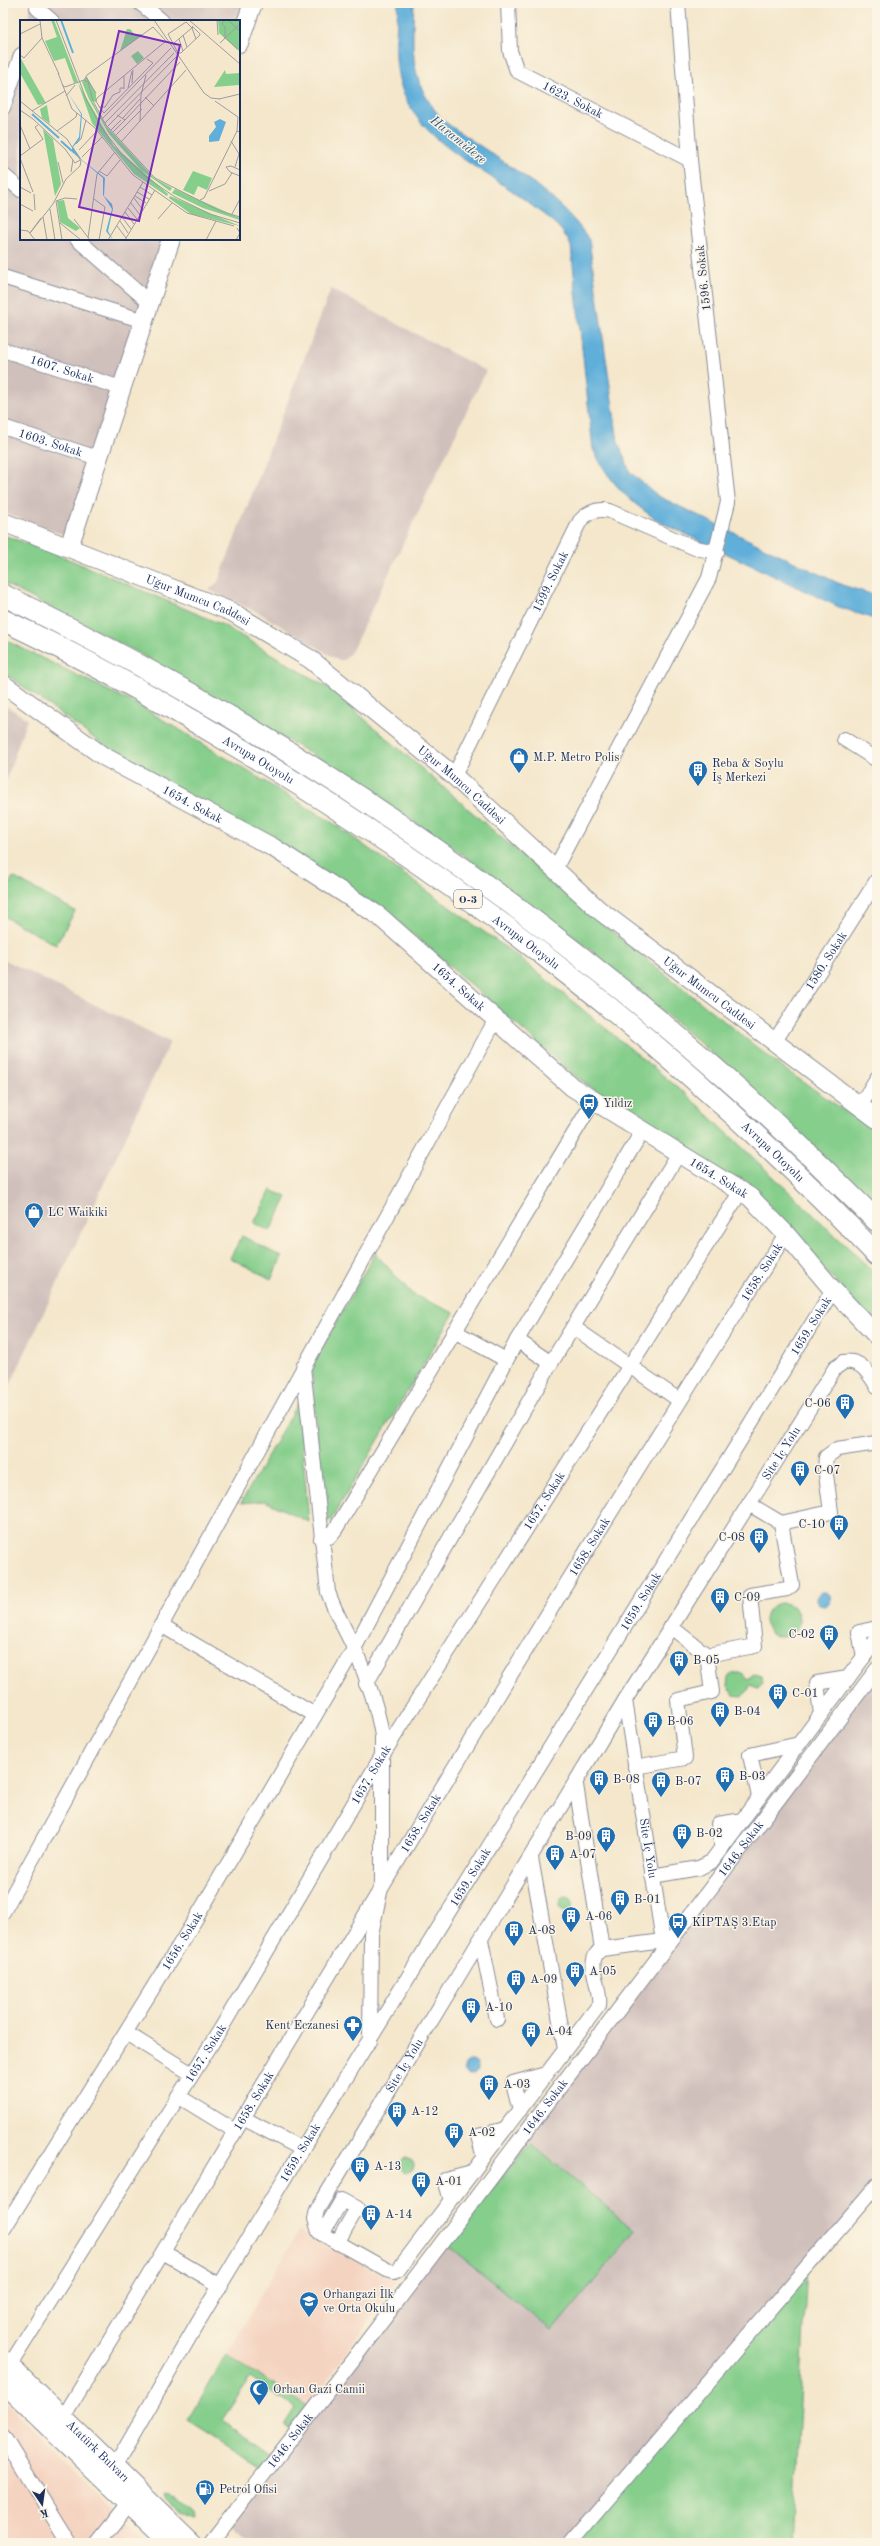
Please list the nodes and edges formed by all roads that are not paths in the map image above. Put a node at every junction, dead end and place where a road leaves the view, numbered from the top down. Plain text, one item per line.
1 (140, 3) edge
2 (508, 3) edge
3 (678, 3) edge
4 (251, 4) edge
5 (36, 11) edge
6 (50, 20) edge
7 (161, 20) edge
8 (240, 40) edge
9 (20, 62) edge
10 (17, 84) edge
11 (3, 108) edge
12 (690, 160) junction
13 (3, 175) edge
14 (20, 189) edge
15 (78, 240) edge
16 (171, 240) edge
17 (3, 277) edge
18 (150, 303) junction
19 (144, 321) junction
20 (3, 350) edge
21 (121, 388) junction
22 (3, 427) edge
23 (98, 458) junction
24 (3, 522) edge
25 (69, 547) junction
26 (716, 552) junction
27 (3, 595) edge
28 (3, 620) edge
29 (3, 684) edge
30 (844, 739) dead end
31 (877, 760) edge
32 (454, 776) junction
33 (555, 869) junction
34 (877, 880) edge
35 (495, 1021) junction
36 (775, 1041) junction
37 (877, 1078) edge
38 (594, 1102) junction
39 (860, 1106) junction
40 (877, 1119) edge
41 (643, 1130) junction
42 (679, 1153) junction
43 (741, 1191) junction
44 (877, 1222) edge
45 (786, 1234) junction
46 (877, 1256) edge
47 (833, 1290) junction
48 (573, 1327) junction
49 (454, 1331) junction
50 (877, 1336) edge
51 (517, 1340) junction
52 (506, 1360) junction
53 (551, 1362) junction
54 (629, 1365) junction
55 (303, 1367) junction
56 (877, 1386) edge
57 (680, 1400) junction
58 (877, 1443) edge
59 (749, 1504) junction
60 (781, 1523) junction
61 (321, 1539) junction
62 (161, 1625) junction
63 (671, 1627) junction
64 (877, 1628) edge
65 (877, 1639) edge
66 (354, 1649) junction
67 (707, 1655) junction
68 (864, 1657) junction
69 (877, 1669) edge
70 (848, 1678) junction
71 (366, 1684) junction
72 (625, 1700) junction
73 (822, 1714) junction
74 (315, 1715) junction
75 (799, 1744) junction
76 (383, 1754) junction
77 (635, 1767) junction
78 (576, 1785) junction
79 (759, 1797) junction
80 (531, 1858) junction
81 (652, 1876) junction
82 (382, 1883) junction
83 (3, 1912) edge
84 (480, 1940) junction
85 (666, 1943) junction
86 (602, 1949) junction
87 (497, 2019) dead end
88 (126, 2033) junction
89 (370, 2041) junction
90 (565, 2049) junction
91 (192, 2074) junction
92 (546, 2074) junction
93 (178, 2096) junction
94 (520, 2110) junction
95 (243, 2118) junction
96 (235, 2131) junction
97 (302, 2150) junction
98 (877, 2185) edge
99 (328, 2192) junction
100 (342, 2200) junction
101 (3, 2230) edge
102 (322, 2234) junction
103 (337, 2244) junction
104 (163, 2252) junction
105 (221, 2286) junction
106 (6, 2362) edge
107 (3, 2383) edge
108 (63, 2418) junction
109 (3, 2436) edge
110 (114, 2468) junction
111 (129, 2504) junction
112 (69, 2543) edge
113 (98, 2543) edge
114 (170, 2543) edge
115 (193, 2543) edge
116 (210, 2543) edge
117 (570, 2543) edge

1 - 7 street
2 - 12 street, 1623. Sokak
3 - 12 street, 1596. Sokak
4 - 8 main road
5 - 6 street
9 - 10 street
10 - 11 street
12 - 26 street, 1596. Sokak
13 - 14 street
15 - 18 street
16 - 18 main road
17 - 19 street
18 - 19 main road
19 - 21 main road
20 - 21 street, 1607. Sokak
21 - 23 main road
22 - 23 street, 1603. Sokak
23 - 25 main road
24 - 25 main road, Uğur Mumcu Caddesi
25 - 32 main road, Uğur Mumcu Caddesi
26 - 32 street, 1599. Sokak
26 - 33 street, 1596. Sokak
27 - 44 highway, Avrupa Otoyolu / O-3
28 - 46 highway, Avrupa Otoyolu / O-3
29 - 35 main road, 1654. Sokak
30 - 31 street
32 - 33 main road, Uğur Mumcu Caddesi
33 - 36 main road, Uğur Mumcu Caddesi
34 - 36 street, 1580. Sokak
35 - 38 main road, 1654. Sokak
35 - 55 street
36 - 39 main road, Uğur Mumcu Caddesi
37 - 39 street
38 - 41 main road, 1654. Sokak
38 - 49 street
39 - 40 main road, Uğur Mumcu Caddesi
41 - 42 main road, 1654. Sokak
41 - 51 street, 1656. Sokak
42 - 43 main road, 1654. Sokak
42 - 48 street
43 - 45 main road, 1654. Sokak
43 - 54 street, 1657. Sokak
45 - 47 main road, 1654. Sokak
45 - 57 street, 1658. Sokak
47 - 50 main road, 1654. Sokak
47 - 89 street, 1659. Sokak
48 - 53 street
48 - 54 street
49 - 52 street
49 - 61 street
51 - 52 street, 1656. Sokak
51 - 53 street
52 - 66 street, 1656. Sokak
53 - 71 street
54 - 57 street
54 - 76 street, 1657. Sokak
55 - 61 street
55 - 62 street
56 - 59 street, Site İç Yolu
57 - 82 street, 1658. Sokak
58 - 60 street
59 - 60 street
59 - 63 street, Site İç Yolu
60 - 67 street
61 - 66 street
62 - 74 street
62 - 83 street
63 - 67 street
63 - 72 street, Site İç Yolu
64 - 68 street
65 - 68 street, Site İç Yolu
66 - 71 street
66 - 74 street, 1656. Sokak
67 - 77 street
68 - 70 street, Site İç Yolu
69 - 85 street, 1646. Sokak
70 - 73 street, Site İç Yolu
70 - 73 street
71 - 76 street
72 - 77 street, Site İç Yolu
72 - 78 street, Site İç Yolu
73 - 75 street, Site İç Yolu
74 - 88 street, 1656. Sokak
75 - 79 street, Site İç Yolu
75 - 79 street
76 - 82 street
76 - 91 street, 1657. Sokak
77 - 81 street, Site İç Yolu
78 - 80 street, Site İç Yolu
78 - 86 street
79 - 81 street, Site İç Yolu
80 - 84 street, Site İç Yolu
80 - 90 street
81 - 85 street
82 - 89 street
82 - 95 street, 1658. Sokak
84 - 87 street
84 - 99 street, Site İç Yolu
85 - 86 street
85 - 116 street, 1646. Sokak
86 - 90 street
88 - 91 street
88 - 101 street, 1656. Sokak
89 - 97 street, 1659. Sokak
90 - 92 street
91 - 93 street, 1657. Sokak
92 - 94 street
92 - 94 street
93 - 96 street
93 - 106 street, 1657. Sokak
94 - 103 street
95 - 96 street, 1658. Sokak
95 - 97 street
96 - 104 street, 1658. Sokak
97 - 105 street, 1659. Sokak
98 - 117 street
99 - 100 street
99 - 102 street, Site İç Yolu
100 - 102 street
100 - 103 street
102 - 103 street
104 - 105 street
104 - 108 street, 1658. Sokak
105 - 110 street, 1659. Sokak
106 - 108 main road, Atatürk Bulvarı
107 - 111 main road, Atatürk Bulvarı
108 - 110 main road, Atatürk Bulvarı
109 - 112 street
110 - 115 main road, Atatürk Bulvarı
111 - 113 street
111 - 114 main road, Atatürk Bulvarı

